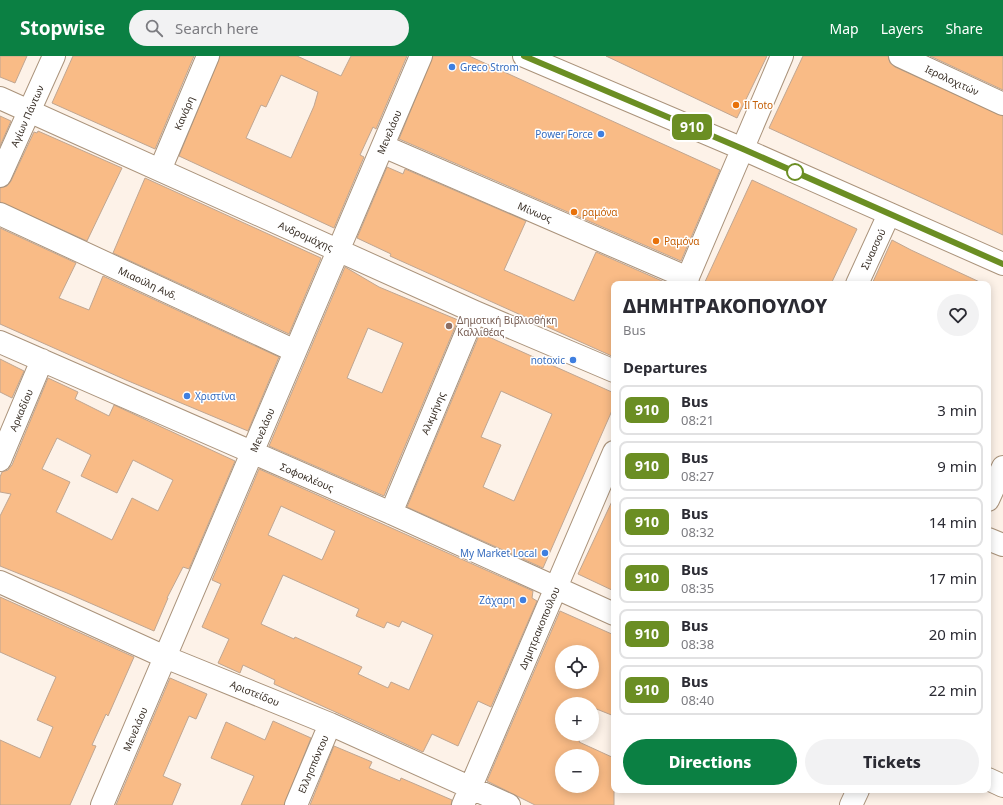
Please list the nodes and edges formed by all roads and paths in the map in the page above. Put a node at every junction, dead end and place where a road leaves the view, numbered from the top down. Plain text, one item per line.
1 (54, 56) edge
2 (208, 56) edge
3 (421, 56) edge
4 (524, 56) edge
5 (782, 56) edge
6 (900, 56) edge
7 (0, 98) edge
8 (1003, 104) edge
9 (29, 111) junction
10 (383, 146) junction
11 (743, 149) junction
12 (160, 170) junction
13 (0, 176) edge
14 (0, 214) edge
15 (889, 214) junction
16 (338, 251) junction
17 (1003, 264) edge
18 (686, 281) edge
19 (858, 281) edge
20 (475, 312) junction
21 (0, 342) edge
22 (295, 351) junction
23 (42, 360) junction
24 (611, 370) edge
25 (252, 453) junction
26 (611, 459) edge
27 (0, 460) edge
28 (1003, 467) edge
29 (991, 493) edge
30 (391, 513) junction
31 (991, 540) edge
32 (1003, 545) edge
33 (0, 582) edge
34 (556, 588) junction
35 (611, 613) edge
36 (165, 657) junction
37 (330, 724) junction
38 (991, 780) edge
39 (1003, 786) edge
40 (857, 793) edge
41 (467, 796) edge
42 (102, 805) edge
43 (296, 805) edge
44 (509, 805) edge
45 (851, 805) edge

1 - 9 street, Αγίων Πάντων
2 - 12 street, Κανάρη
3 - 10 street, Μενελάου
4 - 11 street
5 - 11 street
6 - 8 street, Ιερολοχιτών
7 - 9 street, Ανδρομάχης
9 - 12 street, Ανδρομάχης
9 - 13 street, Αγίων Πάντων
10 - 16 street, Μενελάου
10 - 18 street, Μίνωος
11 - 15 street
11 - 18 street
12 - 16 street, Ανδρομάχης
14 - 22 street, Μιαούλη Ανδ.
15 - 17 street
15 - 19 street, Σινασσού
16 - 20 street, Ανδρομάχης
16 - 22 street, Μενελάου
20 - 24 street, Ανδρομάχης
20 - 30 street, Αλκμήνης
21 - 23 street, Σοφοκλέους
22 - 25 street, Μενελάου
23 - 25 street, Σοφοκλέους
23 - 27 street, Αρκαδίου
25 - 30 street, Σοφοκλέους
25 - 36 street, Μενελάου
26 - 34 street, Δημητρακοπούλου
28 - 29 street
30 - 34 street, Σοφοκλέους
31 - 32 street
33 - 36 street, Αριστείδου
34 - 35 street, Σοφοκλέους
34 - 41 street, Δημητρακοπούλου
36 - 37 street, Αριστείδου
36 - 42 street, Μενελάου
37 - 41 street, Αριστείδου
37 - 43 street, Ελλησπόντου
38 - 39 street
40 - 45 street
41 - 44 street, Αριστείδου

